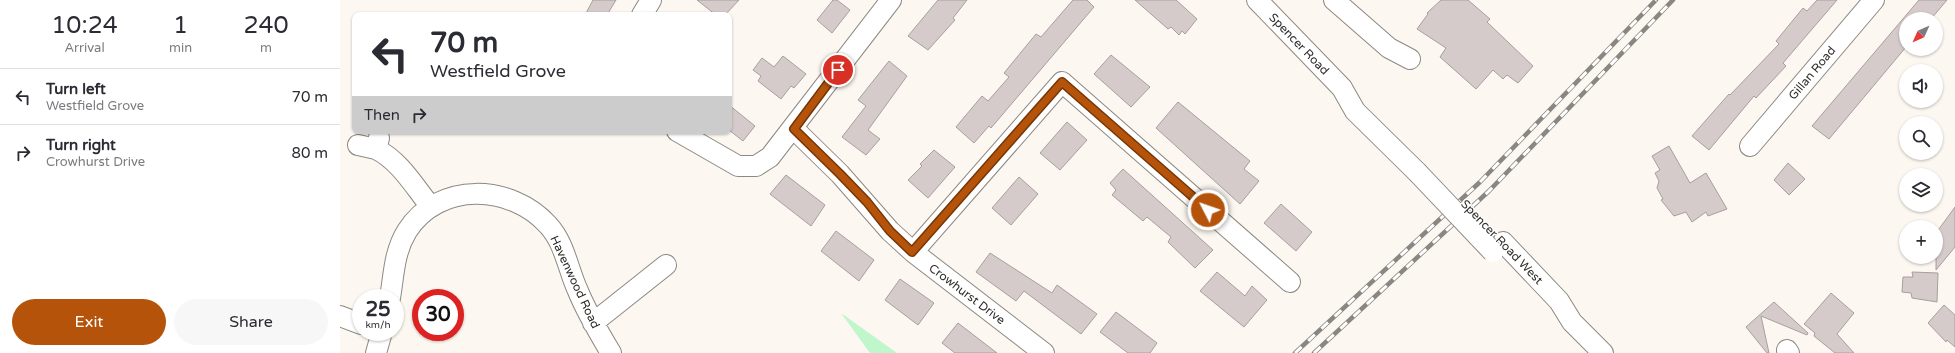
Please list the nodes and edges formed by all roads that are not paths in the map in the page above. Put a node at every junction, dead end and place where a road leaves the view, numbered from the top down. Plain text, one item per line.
1 (651, 0) edge
2 (891, 0) edge
3 (1257, 0) edge
4 (1334, 0) edge
5 (1874, 0) edge
6 (644, 12) edge
7 (1410, 59) dead end
8 (794, 129) junction
9 (682, 134) edge
10 (371, 144) dead end
11 (1750, 146) dead end
12 (1421, 168) joint
13 (431, 207) junction
14 (912, 252) junction
15 (666, 265) dead end
16 (1290, 282) dead end
17 (391, 289) edge
18 (340, 316) edge
19 (352, 321) edge
20 (593, 323) junction
21 (379, 341) edge
22 (376, 353) edge
23 (611, 353) edge
24 (1044, 353) edge
25 (1603, 353) edge

1 - 6 street
2 - 8 street
3 - 12 street, Spencer Road
4 - 7 street
5 - 11 street, Gillan Road
8 - 9 street
8 - 14 street, Crowhurst Drive
10 - 13 street
12 - 25 street, Spencer Road West
13 - 17 street, Havenwood Road
13 - 20 street, Havenwood Road
14 - 16 street
14 - 24 street, Crowhurst Drive
15 - 20 street
18 - 19 street
20 - 23 street, Havenwood Road
21 - 22 street

